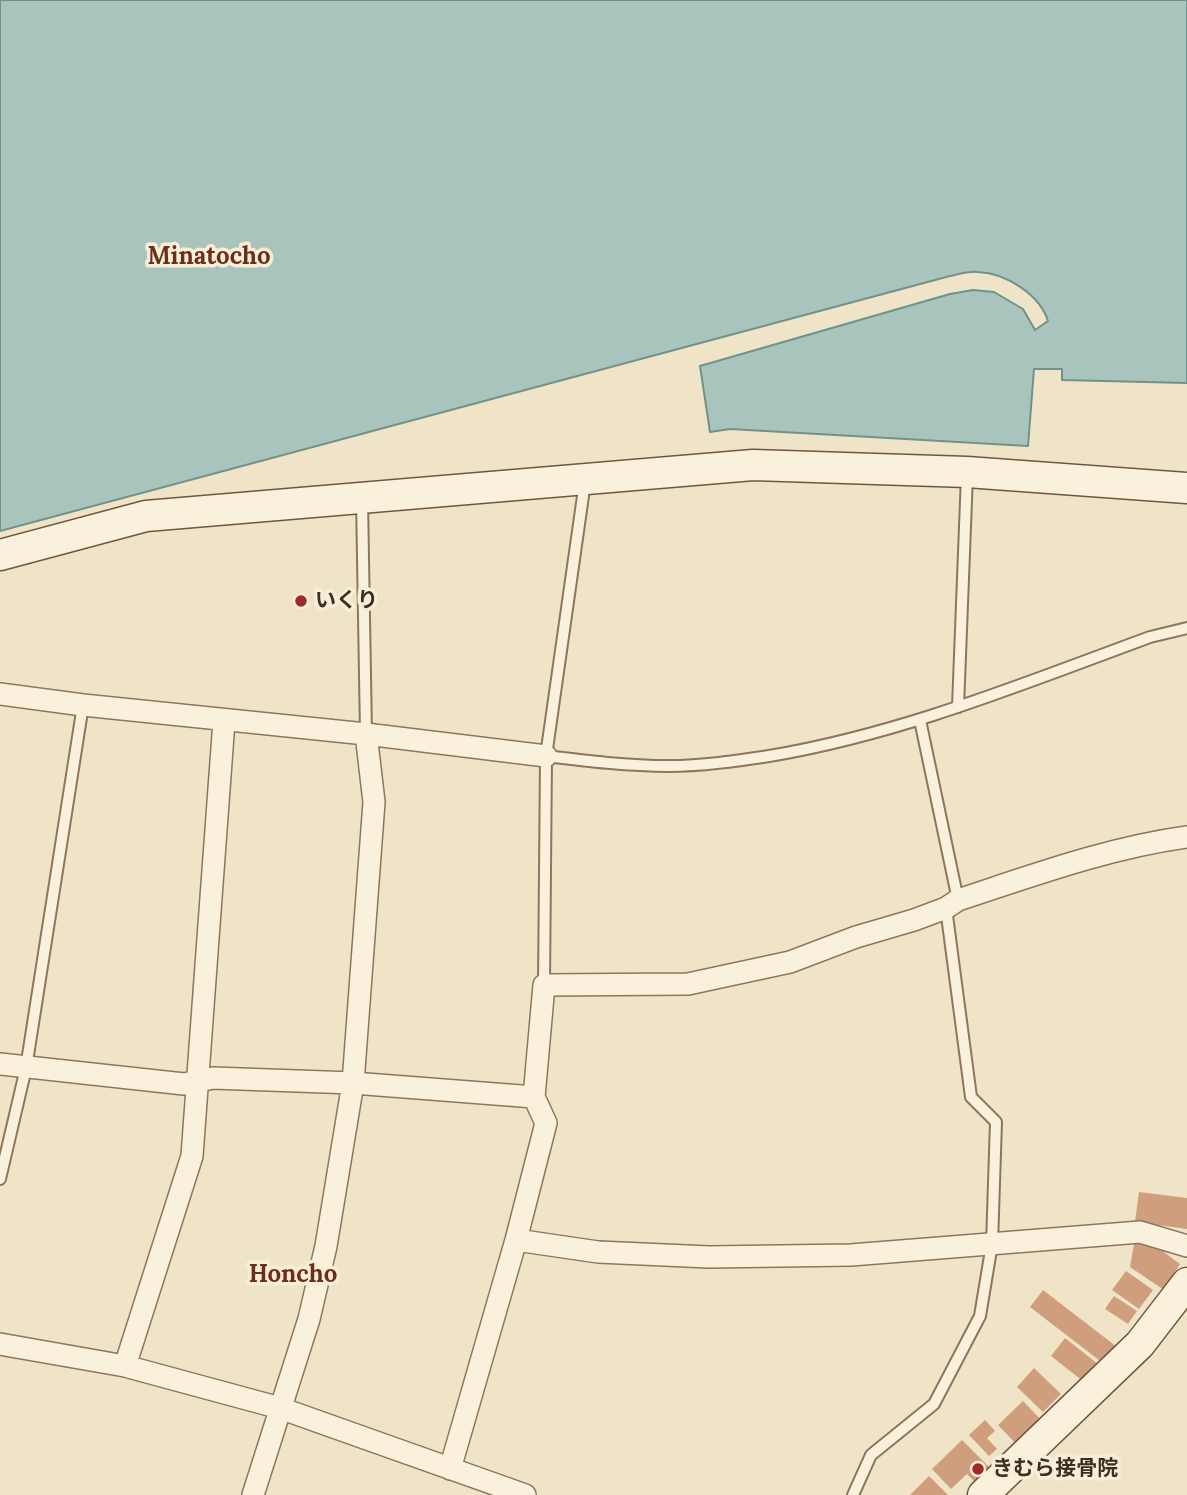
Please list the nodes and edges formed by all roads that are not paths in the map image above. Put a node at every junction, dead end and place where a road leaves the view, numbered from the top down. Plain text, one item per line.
1 (967, 472) junction
2 (586, 480) junction
3 (1187, 488) edge
4 (362, 498) junction
5 (0, 555) edge
6 (1187, 628) edge
7 (0, 694) edge
8 (83, 705) junction
9 (958, 707) junction
10 (920, 720) junction
11 (224, 721) junction
12 (366, 734) junction
13 (546, 756) junction
14 (1187, 837) edge
15 (952, 904) junction
16 (544, 985) junction
17 (0, 1064) edge
18 (26, 1068) junction
19 (198, 1082) junction
20 (353, 1083) junction
21 (534, 1097) junction
22 (0, 1179) edge
23 (516, 1240) junction
24 (992, 1244) junction
25 (1187, 1245) edge
26 (1187, 1283) edge
27 (0, 1344) edge
28 (125, 1366) junction
29 (280, 1408) junction
30 (450, 1469) junction
31 (253, 1495) edge
32 (525, 1495) edge
33 (853, 1495) edge
34 (983, 1495) edge

1 - 2 street
1 - 3 street
1 - 9 lane
2 - 4 street
2 - 13 lane
4 - 5 street
4 - 12 lane
6 - 9 lane
7 - 8 street
8 - 11 street
8 - 18 lane
9 - 10 lane
10 - 13 lane
10 - 15 lane
11 - 12 street
11 - 19 street
12 - 13 street
12 - 20 street
13 - 16 lane
14 - 15 street
15 - 16 street
15 - 24 lane
16 - 21 street
17 - 18 street
18 - 19 street
18 - 22 lane
19 - 20 street
19 - 28 street
20 - 21 street
20 - 29 street
21 - 23 street
23 - 24 street
23 - 30 street
24 - 25 street
24 - 33 lane
26 - 34 street
27 - 28 street
28 - 29 street
29 - 30 street
29 - 31 street
30 - 32 street

